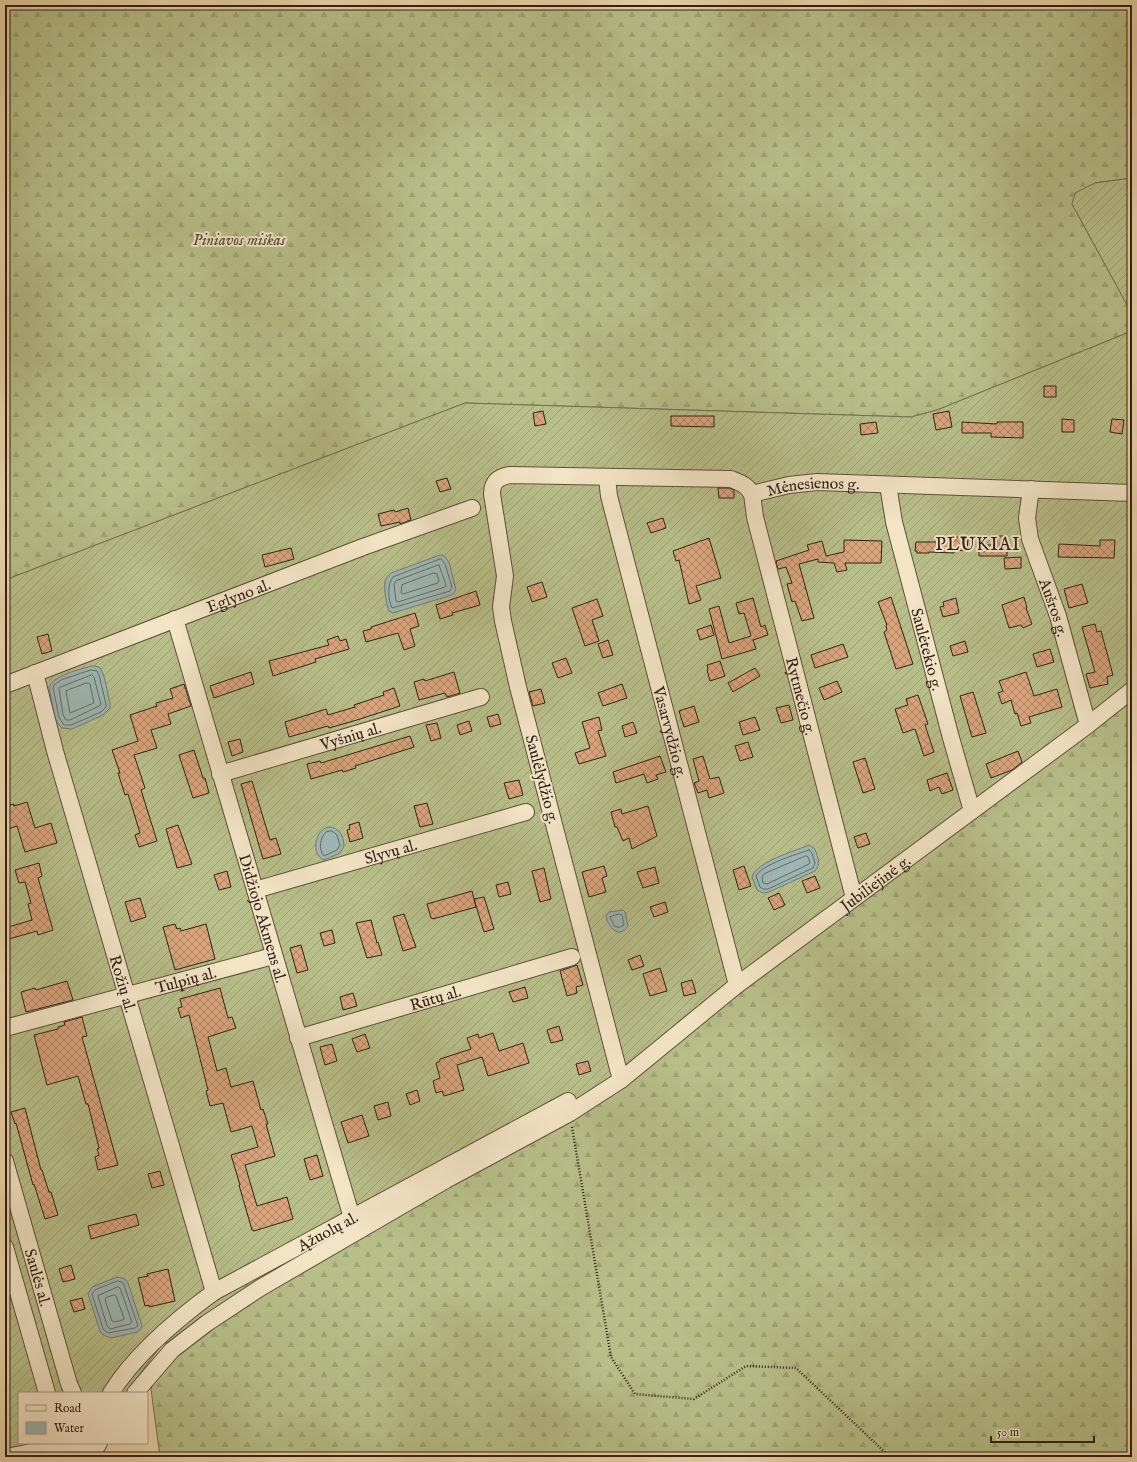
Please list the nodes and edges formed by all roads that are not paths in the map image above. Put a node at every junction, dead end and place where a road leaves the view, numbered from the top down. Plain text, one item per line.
1 (501, 477) joint
2 (606, 478) junction
3 (888, 485) junction
4 (1031, 489) junction
5 (1132, 493) edge
6 (752, 494) junction
7 (472, 508) dead end
8 (175, 619) junction
9 (35, 674) junction
10 (5, 685) edge
11 (1132, 690) edge
12 (481, 697) dead end
13 (1088, 725) junction
14 (220, 774) junction
15 (972, 811) junction
16 (526, 812) dead end
17 (255, 890) junction
18 (854, 898) junction
19 (273, 956) junction
20 (572, 957) dead end
21 (737, 985) junction
22 (126, 995) junction
23 (5, 1028) edge
24 (298, 1038) junction
25 (621, 1080) junction
26 (569, 1107) junction
27 (5, 1161) edge
28 (352, 1218) junction
29 (5, 1246) edge
30 (214, 1292) junction
31 (47, 1392) edge
32 (73, 1392) edge
33 (112, 1392) edge
34 (136, 1392) edge
35 (61, 1445) edge
36 (95, 1448) edge
37 (6, 1457) edge

1 - 2 street, Mėnesienos g.
1 - 25 street, Saulėlydžio g.
2 - 6 street, Mėnesienos g.
2 - 21 street, Vasarvydžio g.
3 - 4 street, Mėnesienos g.
3 - 6 street, Mėnesienos g.
3 - 15 street, Saulėtekio g.
4 - 5 street, Mėnesienos g.
4 - 13 street, Aušros g.
6 - 18 street, Rytmečio g.
7 - 8 street, Eglyno al.
8 - 9 street, Eglyno al.
8 - 14 street, Didžiojo Akmens al.
9 - 10 street, Eglyno al.
9 - 22 street, Rožių al.
11 - 13 street, Jubiliejinė g.
12 - 14 street, Vyšnių al.
13 - 15 street, Jubiliejinė g.
14 - 17 street, Didžiojo Akmens al.
15 - 18 street, Jubiliejinė g.
16 - 17 street, Slyvų al.
17 - 19 street, Didžiojo Akmens al.
18 - 21 street, Jubiliejinė g.
19 - 22 street, Tulpių al.
19 - 24 street, Didžiojo Akmens al.
20 - 24 street, Rūtų al.
21 - 25 street, Jubiliejinė g.
22 - 23 street, Tulpių al.
22 - 30 street, Rožių al.
24 - 28 street, Didžiojo Akmens al.
25 - 26 street, Jubiliejinė g.
26 - 28 street, Ąžuolų al.
26 - 34 street
27 - 32 street, Saulės al.
28 - 30 street, Ąžuolų al.
29 - 31 street
30 - 33 street, Ąžuolų al.
35 - 36 street
35 - 37 street

